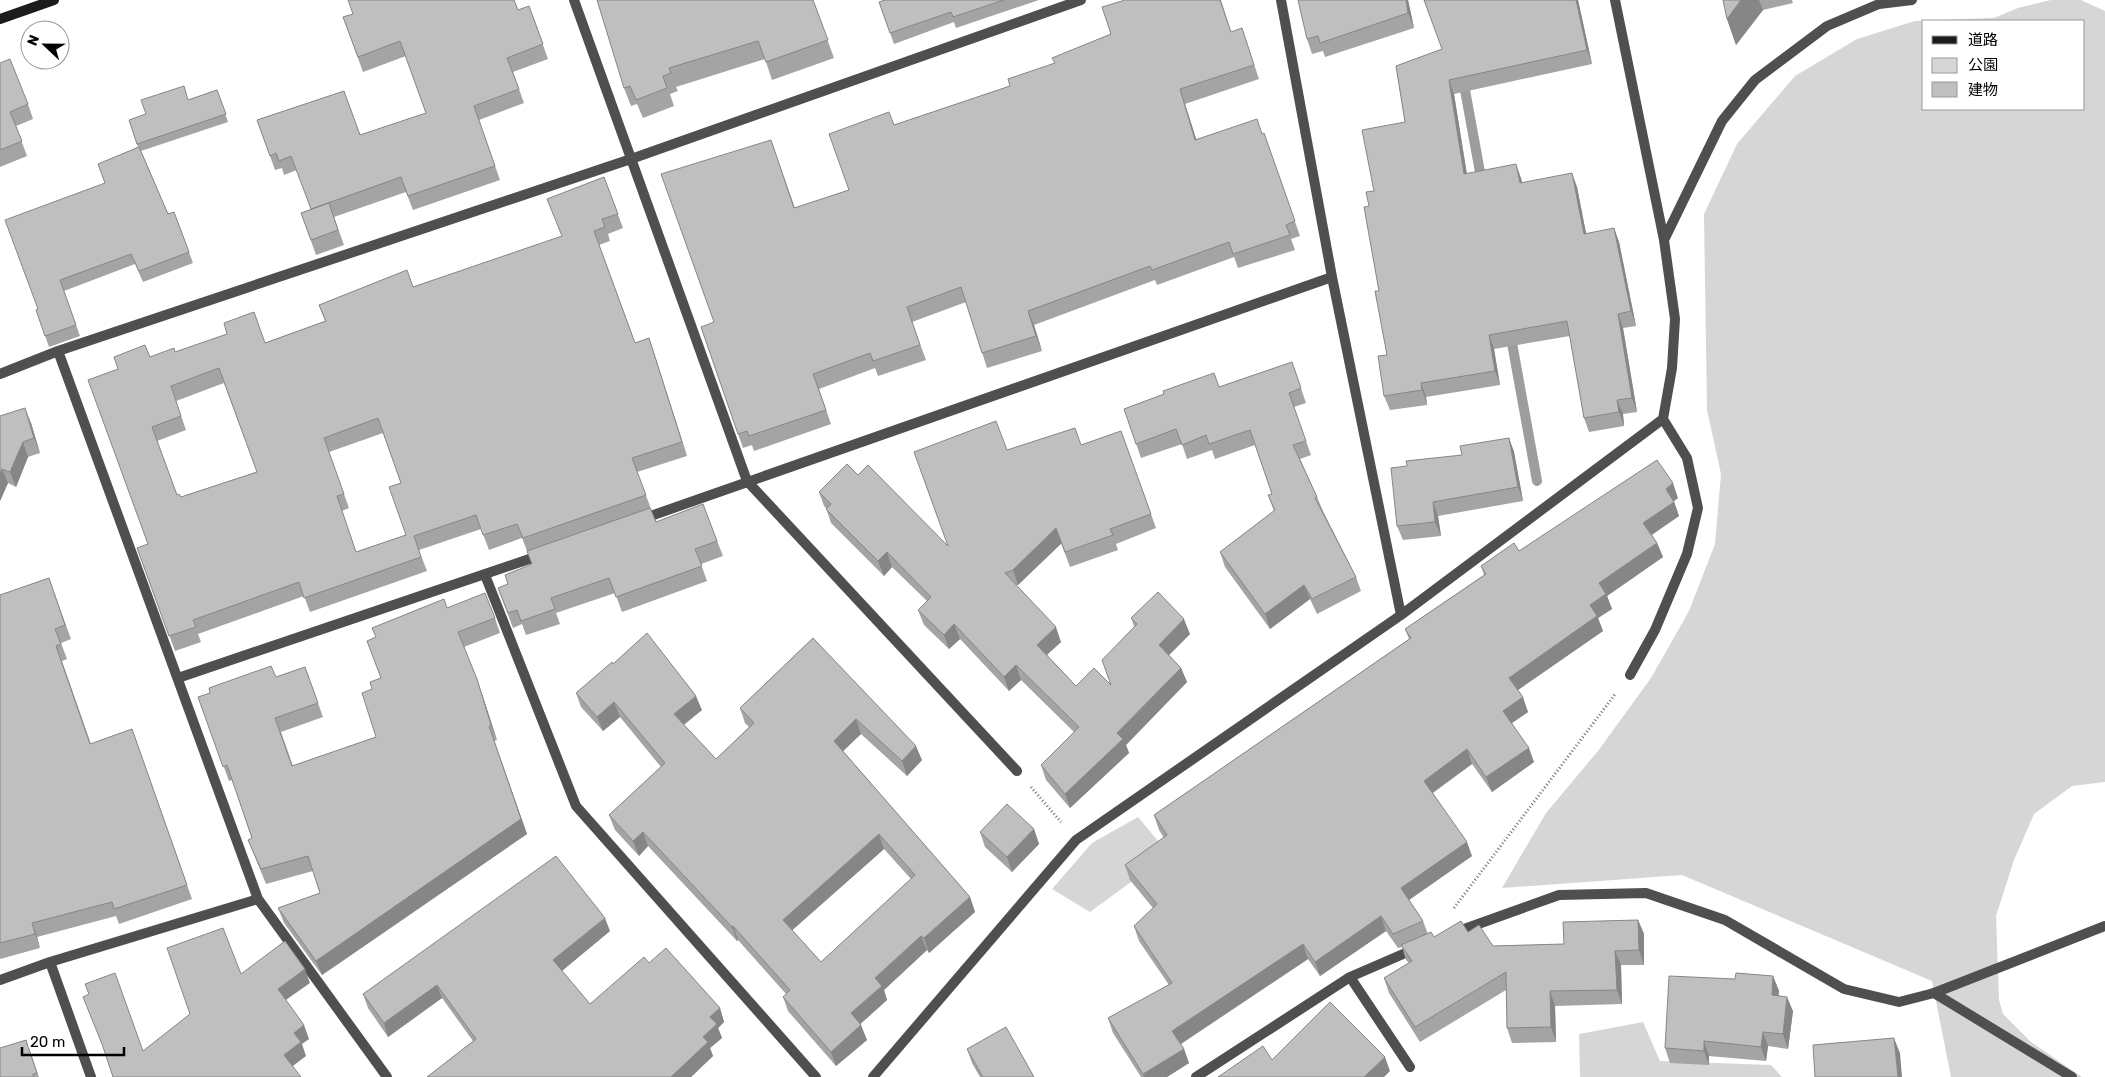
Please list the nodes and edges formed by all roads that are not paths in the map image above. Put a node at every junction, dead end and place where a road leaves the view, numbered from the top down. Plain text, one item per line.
1 (52, 0) edge
2 (574, 0) edge
3 (1081, 0) edge
4 (1281, 0) edge
5 (1615, 0) edge
6 (1912, 0) edge
7 (0, 19) edge
8 (631, 159) junction
9 (1664, 240) junction
10 (1332, 277) junction
11 (58, 351) junction
12 (0, 374) edge
13 (1663, 419) junction
14 (748, 481) junction
15 (635, 521) edge
16 (551, 552) edge
17 (485, 575) junction
18 (1402, 615) junction
19 (1630, 675) road end
20 (178, 678) junction
21 (1017, 771) road end
22 (258, 899) junction
23 (2105, 926) edge
24 (1445, 936) edge
25 (1423, 945) edge
26 (50, 962) junction
27 (1350, 977) junction
28 (0, 980) edge
29 (1934, 994) junction
30 (1410, 1067) dead end
31 (91, 1077) edge
32 (386, 1077) edge
33 (816, 1077) edge
34 (873, 1077) edge
35 (1196, 1077) edge
36 (2072, 1077) edge

1 - 7 street
2 - 8 street
3 - 8 street
4 - 10 street
5 - 9 street
6 - 9 street
8 - 11 street
8 - 14 street
9 - 13 street
10 - 14 street
10 - 18 street
11 - 12 street
11 - 20 street
13 - 18 street
13 - 19 street
14 - 15 street
14 - 21 street
16 - 17 street
17 - 20 street
17 - 33 street
18 - 34 street
20 - 22 street
22 - 26 street
22 - 32 street
23 - 29 street
24 - 29 street
25 - 27 street
26 - 28 street
26 - 31 street
27 - 30 street
27 - 35 street
29 - 36 street

